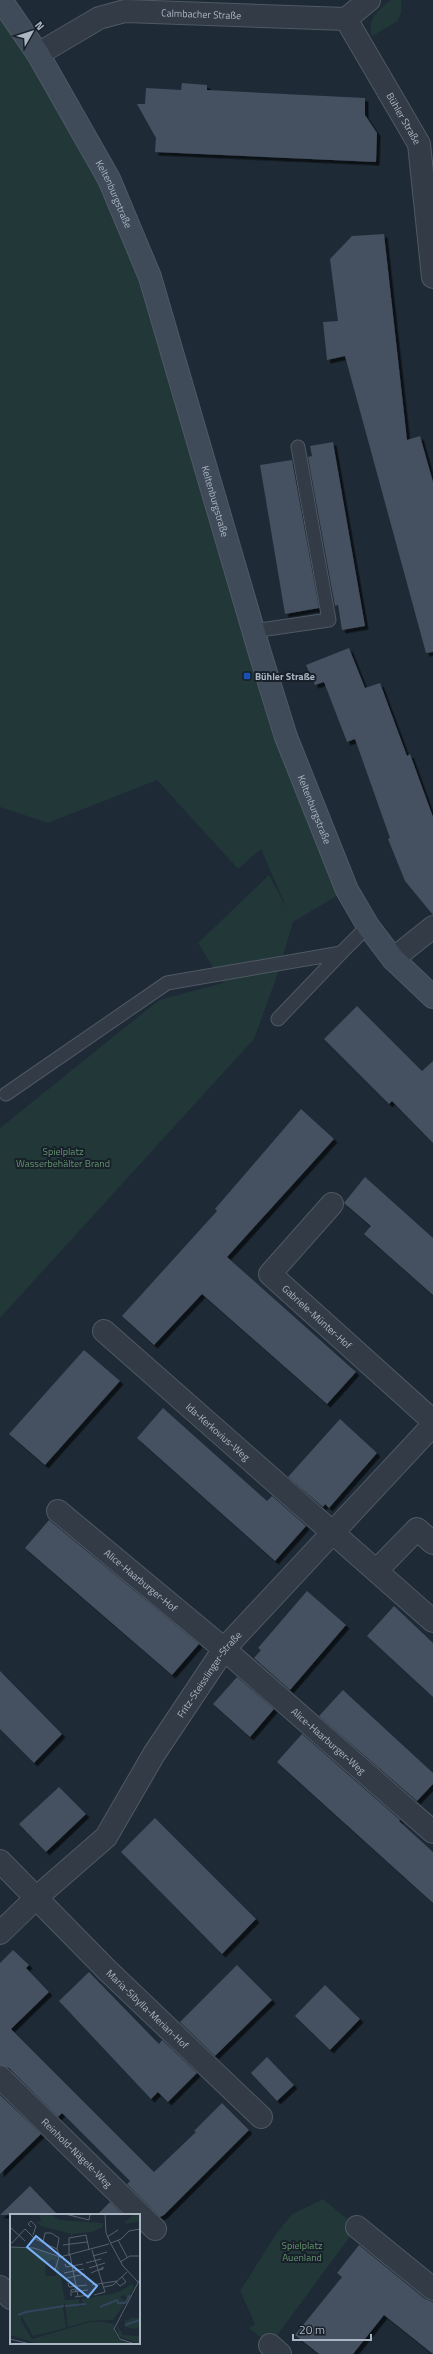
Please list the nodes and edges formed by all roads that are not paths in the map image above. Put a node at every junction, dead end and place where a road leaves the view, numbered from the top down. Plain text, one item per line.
1 (1, 0) edge
2 (369, 0) edge
3 (346, 19) junction
4 (38, 54) junction
5 (433, 275) edge
6 (298, 447) dead end
7 (253, 631) junction
8 (368, 926) junction
9 (433, 926) edge
10 (340, 954) junction
11 (393, 959) junction
12 (433, 996) edge
13 (278, 1019) dead end
14 (6, 1094) dead end
15 (332, 1204) dead end
16 (104, 1331) dead end
17 (433, 1421) edge
18 (433, 1425) edge
19 (58, 1511) dead end
20 (333, 1531) junction
21 (433, 1543) edge
22 (377, 1570) junction
23 (433, 1621) edge
24 (224, 1649) junction
25 (433, 1832) edge
26 (0, 1860) edge
27 (37, 1897) junction
28 (0, 1934) edge
29 (0, 2077) edge
30 (261, 2118) dead end
31 (140, 2214) edge
32 (140, 2214) edge
33 (357, 2227) dead end
34 (155, 2229) dead end
35 (0, 2287) edge
36 (433, 2288) edge
37 (10, 2297) edge

1 - 4 street, Keltenburgstraße
2 - 3 street
3 - 4 street, Calmbacher Straße
3 - 5 street, Bühler Straße
4 - 7 street, Keltenburgstraße
6 - 7 lane
7 - 8 street, Keltenburgstraße
8 - 10 lane
8 - 11 street, Keltenburgstraße
9 - 11 street
10 - 13 lane
10 - 14 lane
11 - 12 street, Keltenburgstraße
15 - 17 street, Gabriele-Münter-Hof
16 - 20 street, Ida-Kerkovius-Weg
18 - 20 street, Fritz-Steisslinger-Straße
19 - 24 street, Alice-Haarburger-Hof
20 - 22 street, Ida-Kerkovius-Weg
20 - 24 street, Fritz-Steisslinger-Straße
21 - 22 street
22 - 23 street, Ida-Kerkovius-Weg
24 - 25 street, Alice-Haarburger-Weg
24 - 27 street, Fritz-Steisslinger-Straße
26 - 27 street, Maria-Sibylla-Merian-Hof
27 - 28 street, Fritz-Steisslinger-Straße
27 - 30 street, Maria-Sibylla-Merian-Hof
29 - 32 street, Reinhold-Nägele-Weg
31 - 34 street, Reinhold-Nägele-Weg
33 - 36 street
35 - 37 street

